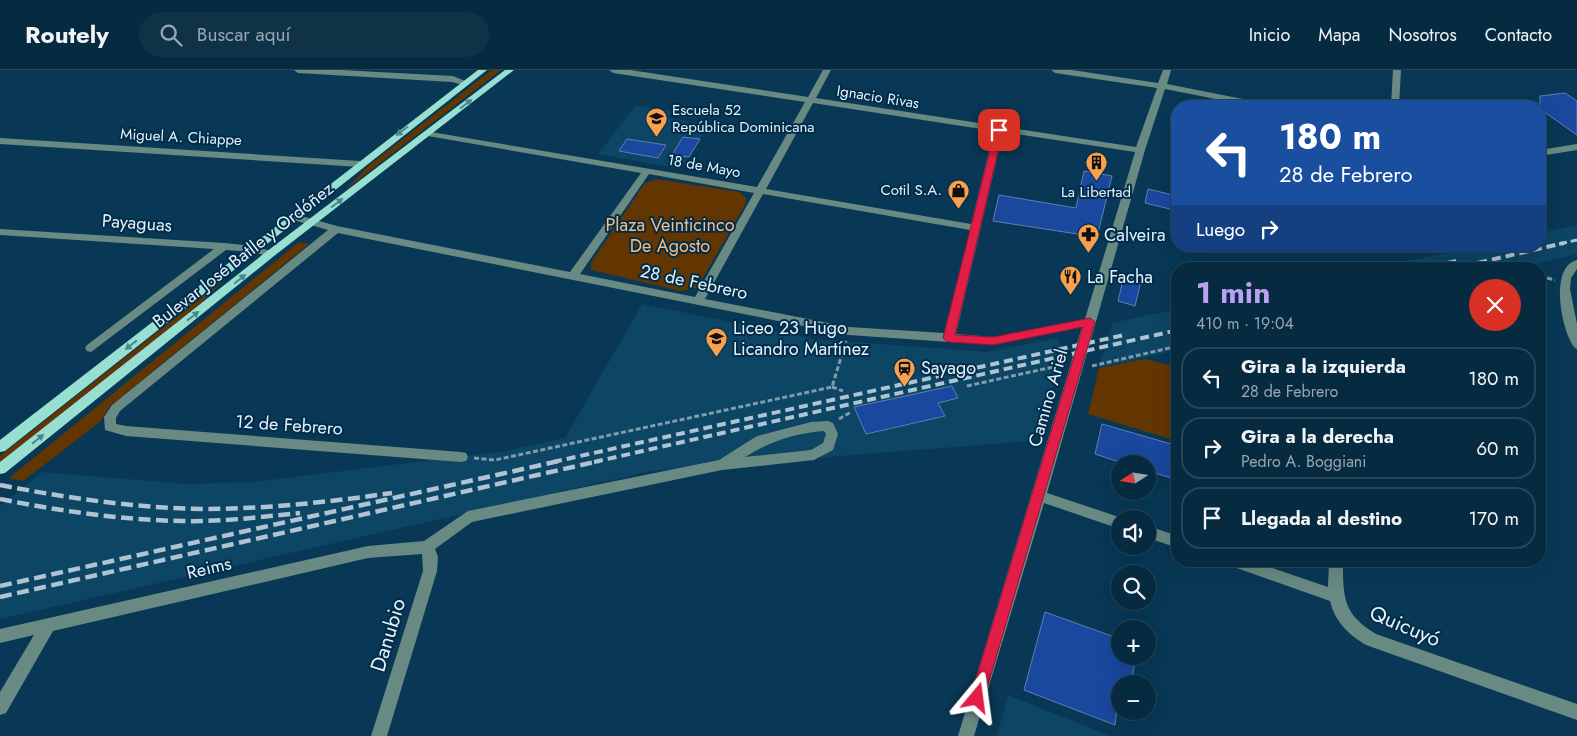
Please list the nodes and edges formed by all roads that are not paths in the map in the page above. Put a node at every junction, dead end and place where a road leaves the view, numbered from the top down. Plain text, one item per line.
1 (298, 70) edge
2 (483, 70) edge
3 (510, 70) edge
4 (613, 70) edge
5 (827, 70) edge
6 (1055, 70) edge
7 (1167, 70) edge
8 (1397, 70) edge
9 (466, 82) junction
10 (1162, 86) junction
11 (1233, 100) edge
12 (1395, 100) edge
13 (810, 101) junction
14 (999, 130) junction
15 (428, 133) junction
16 (0, 142) edge
17 (1577, 147) edge
18 (1140, 150) junction
19 (1546, 151) edge
20 (360, 164) junction
21 (648, 171) junction
22 (760, 191) junction
23 (294, 217) junction
24 (311, 222) junction
25 (974, 228) junction
26 (336, 229) junction
27 (0, 232) edge
28 (224, 246) junction
29 (254, 249) junction
30 (270, 254) junction
31 (1575, 264) edge
32 (574, 275) junction
33 (698, 301) junction
34 (1572, 305) edge
35 (1090, 322) junction
36 (948, 338) junction
37 (1577, 345) edge
38 (91, 348) dead end
39 (114, 430) joint
40 (0, 447) edge
41 (461, 457) road end
42 (722, 465) junction
43 (0, 469) edge
44 (1039, 496) junction
45 (1111, 520) edge
46 (1156, 535) edge
47 (1171, 540) edge
48 (427, 547) junction
49 (1250, 567) edge
50 (1336, 567) edge
51 (1335, 596) junction
52 (48, 626) junction
53 (0, 636) edge
54 (0, 707) edge
55 (1577, 712) edge
56 (379, 736) edge
57 (966, 736) edge

1 - 9 street
2 - 9 main road, Bulevar José Batlle y Ordóñez
15 -> 3 main road, Bulevar José Batlle y Ordóñez
4 - 13 street, Ignacio Rivas
5 - 13 street
6 - 10 street
7 - 10 street, Camino Ariel
8 - 12 street
9 -> 20 main road, Bulevar José Batlle y Ordóñez
10 - 11 street
10 - 18 street, Camino Ariel
13 - 14 street, Ignacio Rivas
13 - 22 street
14 - 18 street, Ignacio Rivas
14 - 25 street
15 - 21 street, 18 de Mayo
24 -> 15 main road, Bulevar José Batlle y Ordóñez
16 - 20 street, Miguel A. Chiappe
17 - 19 street
18 - 35 street, Camino Ariel
20 - 23 main road, Bulevar José Batlle y Ordóñez
21 - 22 street, 18 de Mayo
21 - 32 street
22 - 25 street, 18 de Mayo
22 - 33 street
23 - 24 street, 28 de Febrero
23 - 29 main road, Bulevar José Batlle y Ordóñez
24 - 26 street, 28 de Febrero
24 - 30 main road, Bulevar José Batlle y Ordóñez
25 - 36 street
26 - 32 street, 28 de Febrero
26 - 39 street, Bulevar José Batlle y Ordóñez
27 - 28 street, Payaguas
28 - 29 street, Payaguas
28 - 38 street, Bulevar José Batlle y Ordóñez
29 - 30 street, Payaguas
29 -> 40 main road, Bulevar José Batlle y Ordóñez
43 -> 30 main road, Bulevar José Batlle y Ordóñez
31 - 34 street
32 - 33 street, 28 de Febrero
33 - 36 street, 28 de Febrero
34 - 37 street
35 - 36 street, 28 de Febrero
35 - 44 street, Camino Ariel
39 - 41 street, 12 de Febrero
42 - 42 street
42 - 48 street
44 - 45 street
44 - 57 street, Camino Ariel
46 - 47 street
48 - 52 street, Reims
48 - 56 street, Danubio
49 - 51 street
50 - 51 street
51 - 55 street, Quicuyó
52 - 53 street, Reims
52 - 54 street

